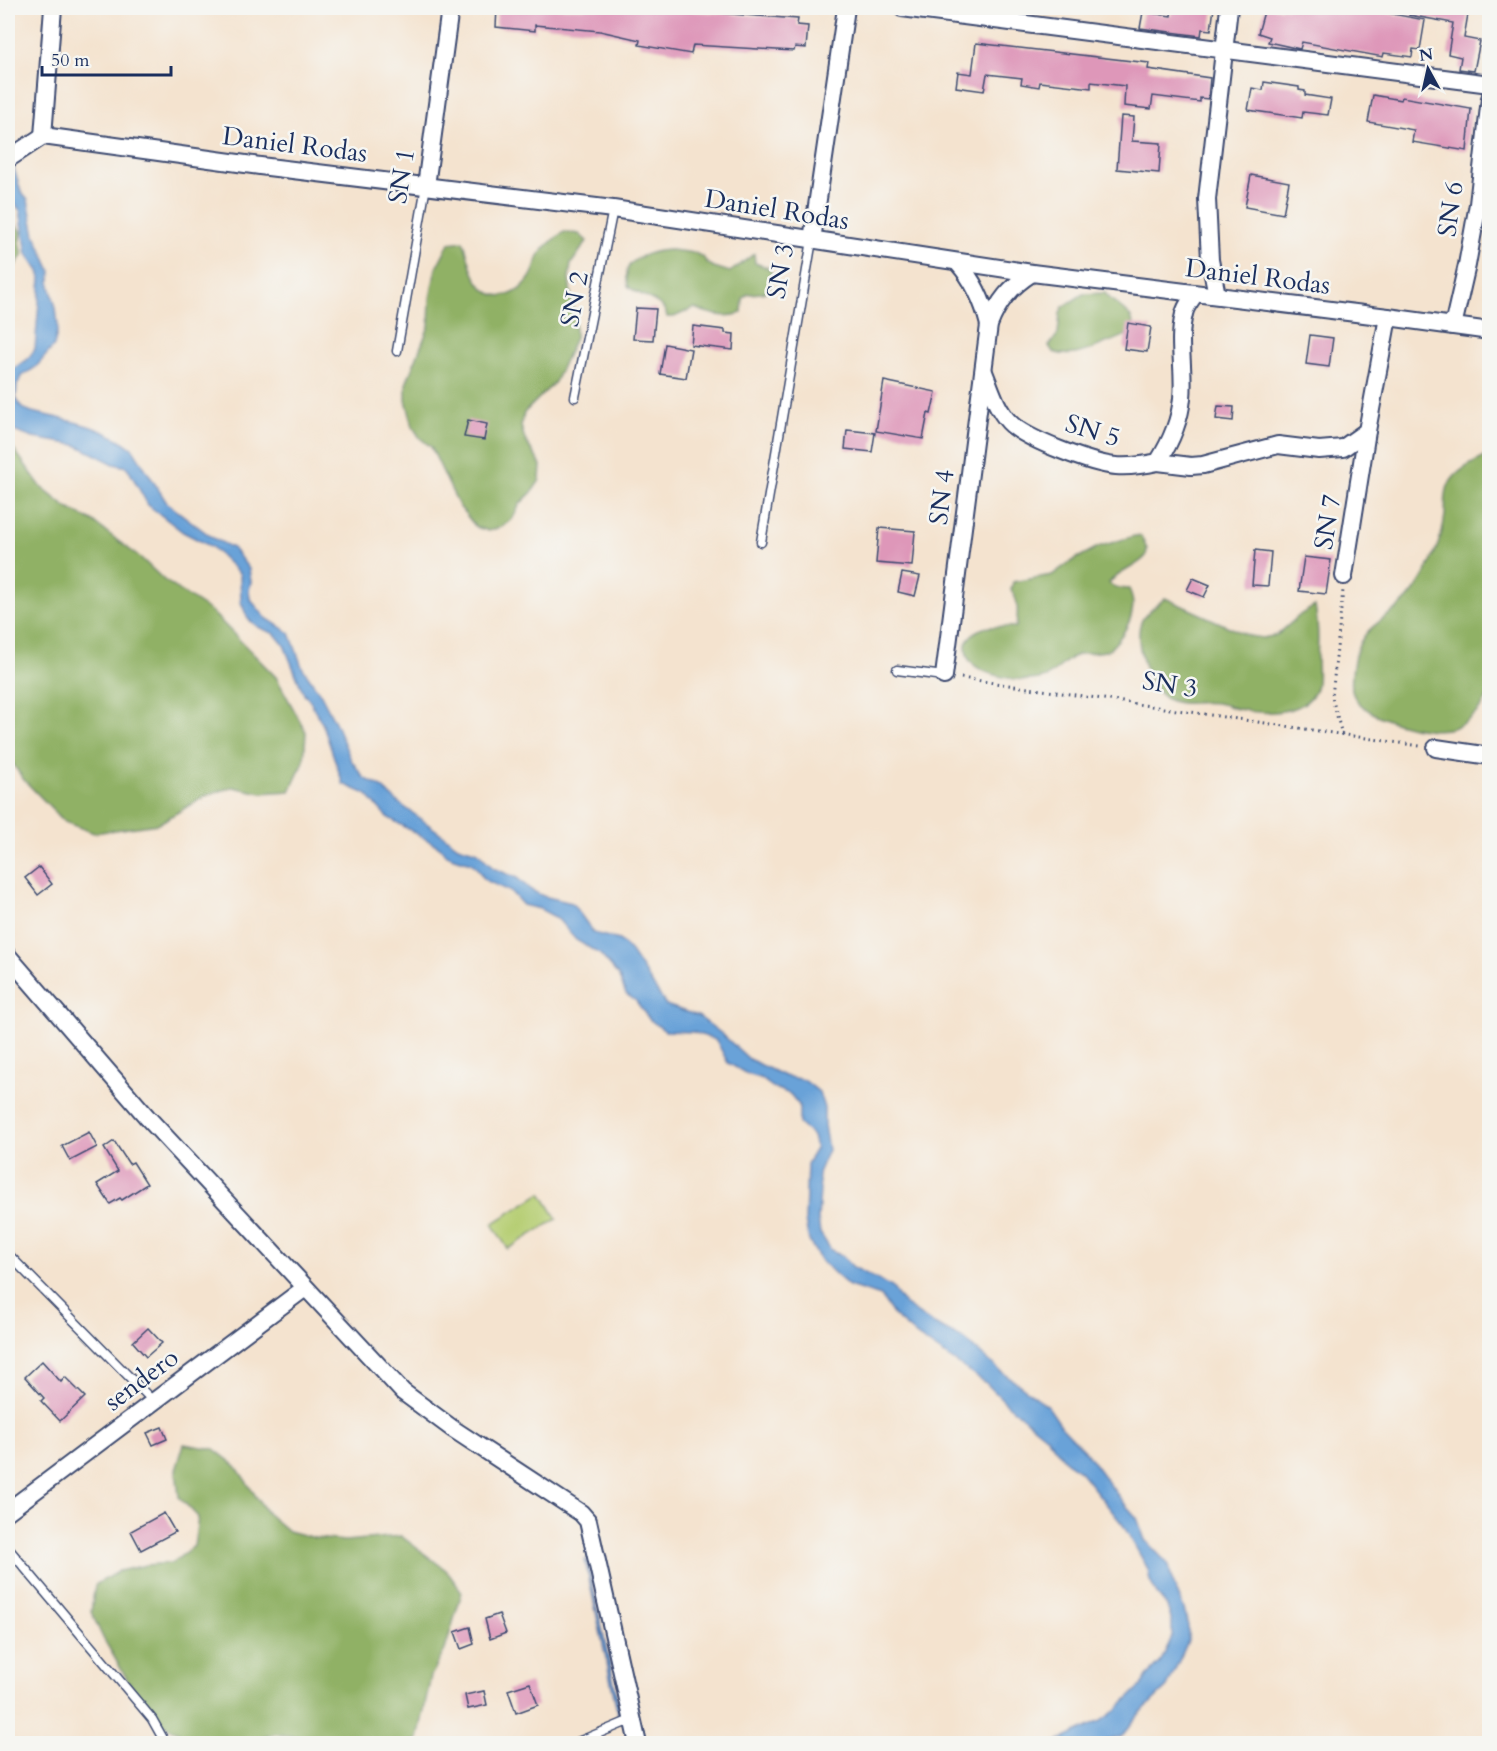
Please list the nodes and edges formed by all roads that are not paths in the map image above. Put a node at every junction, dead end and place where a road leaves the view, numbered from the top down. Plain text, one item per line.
1 (53, 8) edge
2 (450, 8) edge
3 (846, 8) edge
4 (902, 8) edge
5 (1229, 8) edge
6 (952, 10) edge
7 (1223, 51) junction
8 (1490, 84) edge
9 (1490, 98) edge
10 (50, 137) junction
11 (14, 155) edge
12 (426, 186) junction
13 (613, 209) junction
14 (812, 240) junction
15 (958, 263) junction
16 (1032, 273) junction
17 (1195, 294) junction
18 (1217, 295) junction
19 (1388, 317) junction
20 (989, 325) junction
21 (1453, 326) junction
22 (1490, 332) edge
23 (397, 351) dead end
24 (983, 370) junction
25 (575, 397) dead end
26 (1367, 431) junction
27 (1158, 462) junction
28 (760, 542) dead end
29 (1344, 576) road end
30 (897, 670) dead end
31 (944, 676) joint
32 (1436, 748) road end
33 (1490, 756) edge
34 (8, 956) edge
35 (10, 1256) dead end
36 (305, 1288) junction
37 (153, 1401) junction
38 (8, 1511) edge
39 (8, 1548) edge
40 (633, 1719) junction
41 (166, 1743) edge
42 (573, 1743) edge
43 (638, 1743) edge

1 - 10 street
2 - 12 street, SN 1
3 - 14 street, SN 3
4 - 6 street
5 - 7 street
6 - 7 street
7 - 8 street
7 - 18 street
9 - 21 street, SN 6
10 - 11 street
10 - 12 street, Daniel Rodas
12 - 13 street, Daniel Rodas
12 - 23 lane, SN 1
13 - 14 street, Daniel Rodas
13 - 25 lane, SN 2
14 - 15 street, Daniel Rodas
14 - 28 lane, SN 3
15 - 16 street, Daniel Rodas
15 - 20 street, SN 4
16 - 17 street, Daniel Rodas
16 - 20 street, SN 4
17 - 18 street, Daniel Rodas
17 - 27 street
18 - 19 street, Daniel Rodas
19 - 21 street, Daniel Rodas
19 - 26 street, SN 7
20 - 24 street, SN 4
21 - 22 street, Daniel Rodas
24 - 27 street, SN 5
24 - 31 street, SN 4
26 - 27 street, SN 5
26 - 29 street, SN 7
30 - 31 lane
32 - 33 street
34 - 36 street
35 - 37 lane
36 - 37 street, sendero
36 - 40 street
37 - 38 street, sendero
39 - 41 lane
40 - 42 lane
40 - 43 street

